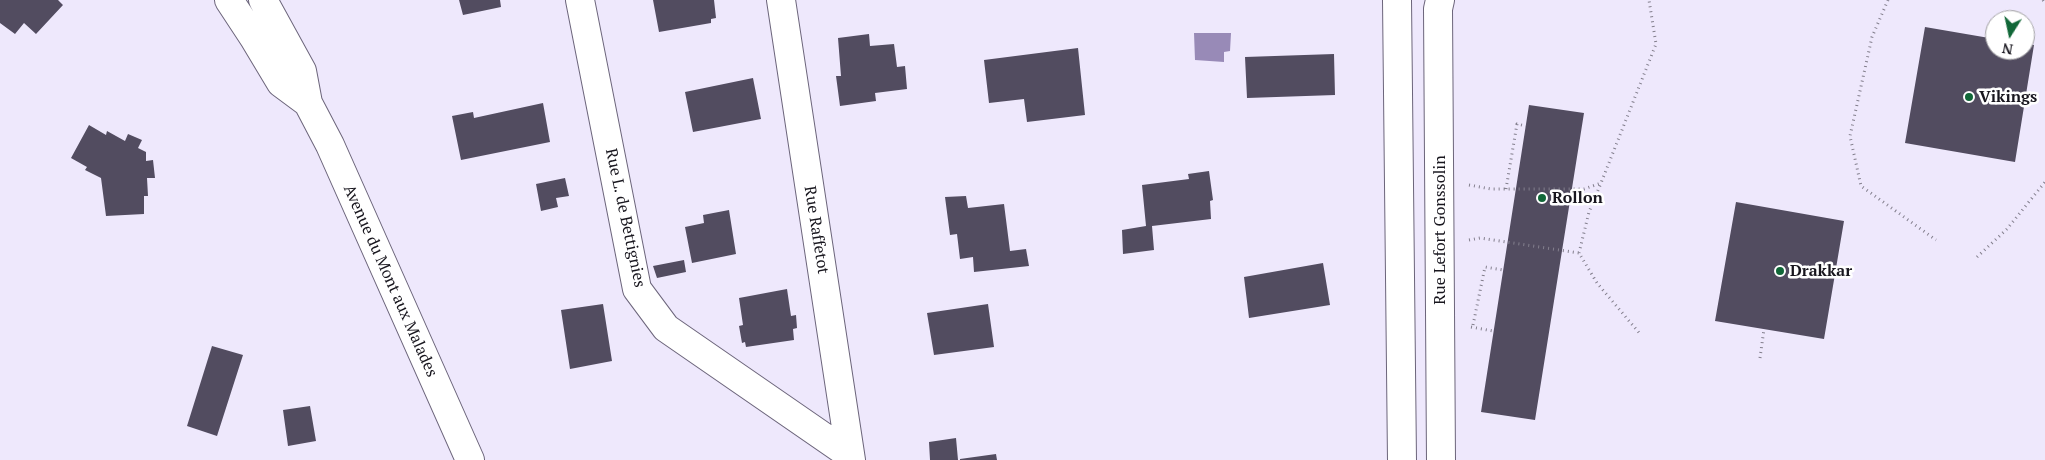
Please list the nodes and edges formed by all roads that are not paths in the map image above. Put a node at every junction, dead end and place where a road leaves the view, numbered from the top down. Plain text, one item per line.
1 (229, 0) edge
2 (263, 0) edge
3 (580, 0) edge
4 (781, 0) edge
5 (1397, 0) edge
6 (1440, 0) edge
7 (308, 103) junction
8 (851, 457) edge
9 (470, 460) edge
10 (1402, 460) edge
11 (1441, 460) edge

1 - 7 street, Avenue du Mont aux Malades
2 - 7 street, Avenue du Mont aux Malades
3 - 8 street, Rue L. de Bettignies
4 - 8 street, Rue Raffetot
5 - 10 street
6 - 11 street, Rue Lefort Gonssolin
7 - 9 street, Avenue du Mont aux Malades

